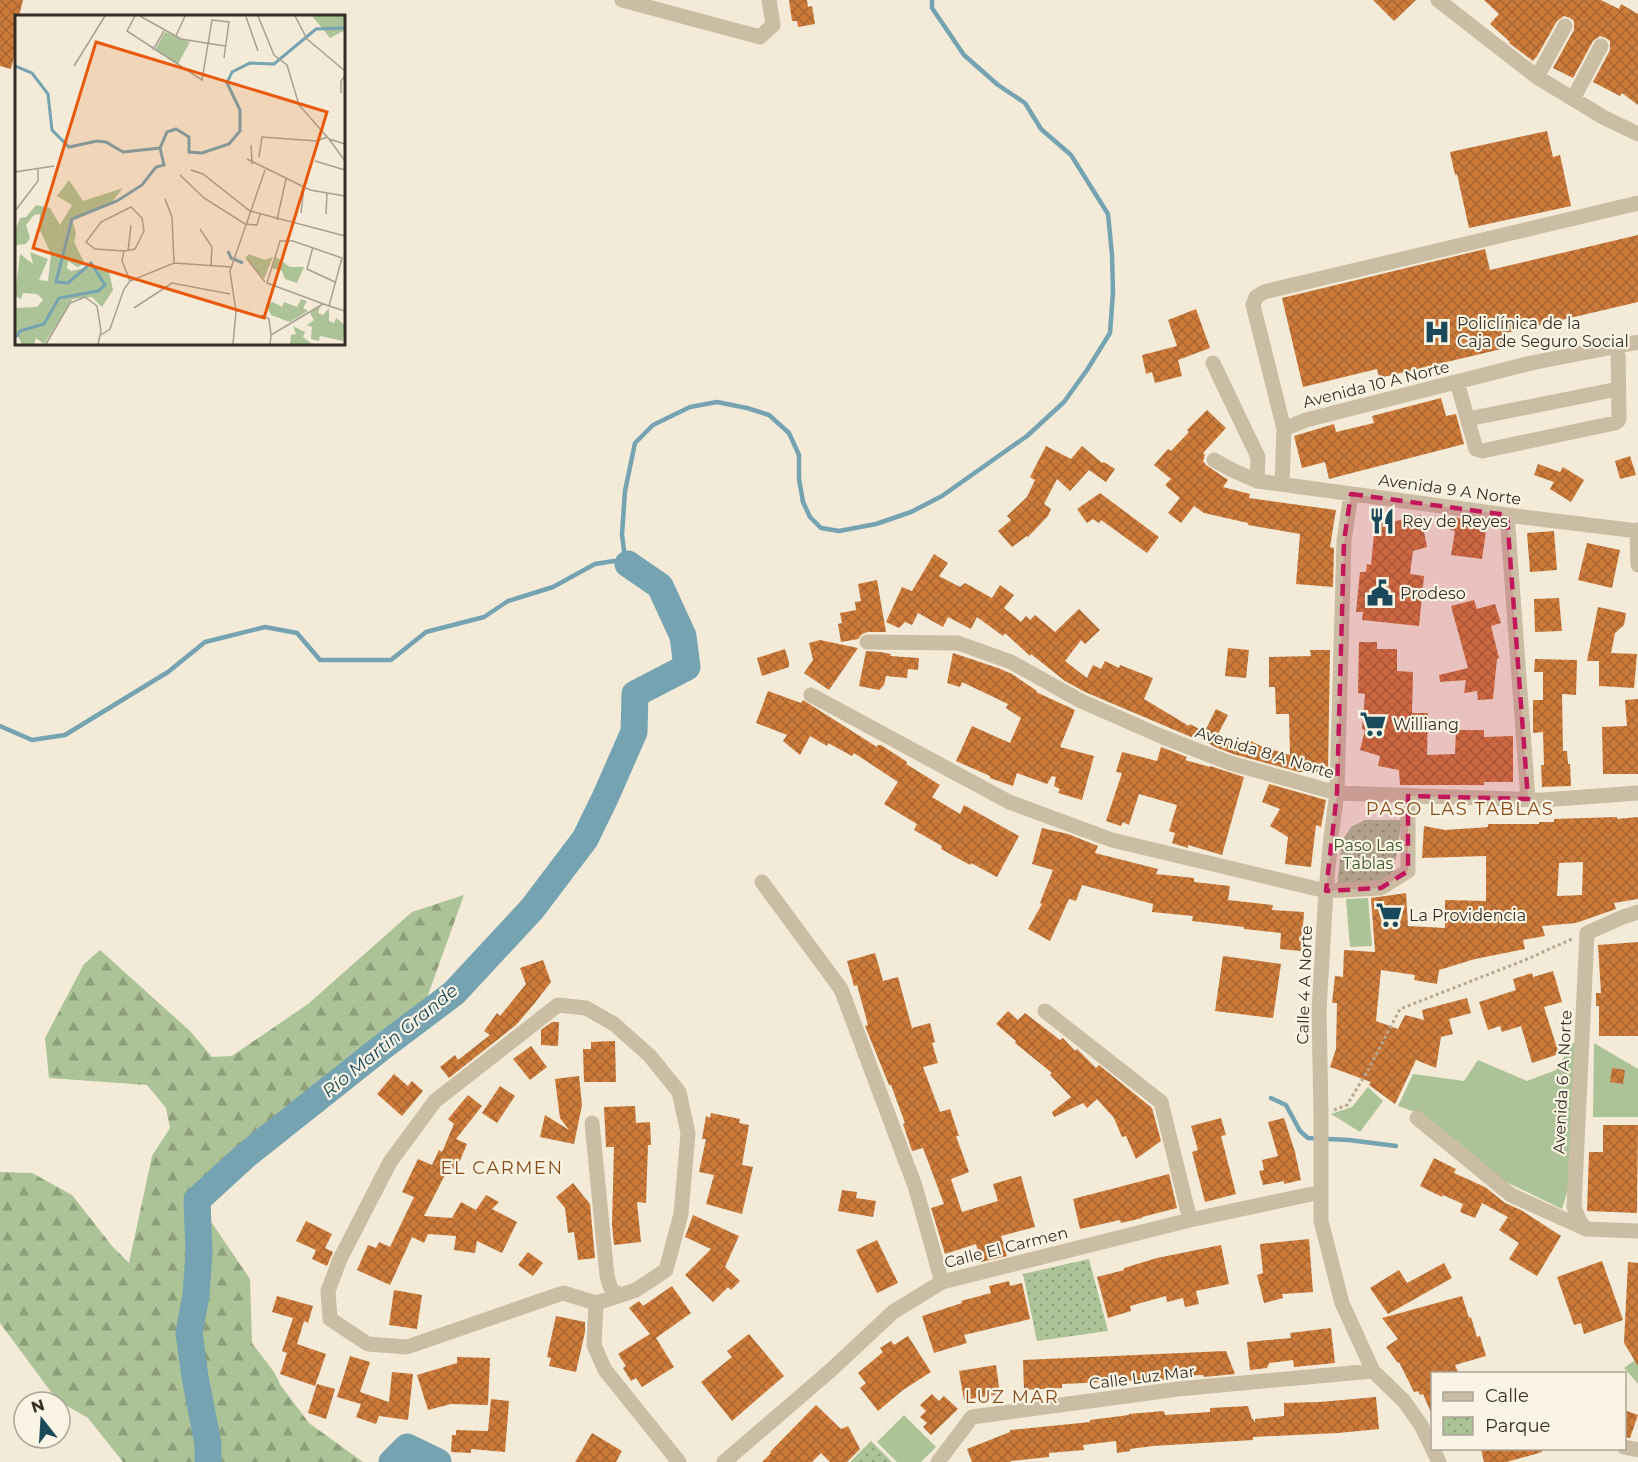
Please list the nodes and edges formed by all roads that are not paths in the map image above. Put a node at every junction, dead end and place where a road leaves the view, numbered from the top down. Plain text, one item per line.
1 (622, 0) edge
2 (769, 0) edge
3 (1438, 0) edge
4 (1565, 26) dead end
5 (1601, 46) dead end
6 (1538, 77) junction
7 (1573, 99) junction
8 (1638, 134) edge
9 (1638, 203) edge
10 (1638, 342) edge
11 (1618, 345) junction
12 (1213, 363) dead end
13 (1457, 382) junction
14 (1618, 389) junction
15 (1468, 419) junction
16 (1284, 429) junction
17 (1215, 460) dead end
18 (1257, 481) junction
19 (1282, 484) junction
20 (1351, 494) junction
21 (1507, 515) junction
22 (1637, 531) edge
23 (1638, 565) edge
24 (867, 642) dead end
25 (811, 694) dead end
26 (1336, 793) junction
27 (1638, 793) edge
28 (1408, 796) junction
29 (1528, 799) junction
30 (762, 882) dead end
31 (1326, 891) junction
32 (1638, 912) edge
33 (1045, 1011) dead end
34 (1417, 1118) dead end
35 (592, 1123) dead end
36 (1321, 1192) junction
37 (1190, 1220) junction
38 (1586, 1229) junction
39 (1638, 1231) edge
40 (942, 1282) junction
41 (620, 1296) junction
42 (596, 1303) junction
43 (1373, 1371) junction
44 (1431, 1446) edge
45 (679, 1462) edge
46 (724, 1462) edge
47 (938, 1462) edge

1 - 2 street
3 - 6 street
4 - 6 street
5 - 7 street
6 - 7 street
7 - 8 street
9 - 16 street
10 - 11 street, Avenida 10 A Norte
11 - 13 street, Avenida 10 A Norte
11 - 14 street
12 - 18 street
13 - 15 street
13 - 16 street, Avenida 10 A Norte
14 - 15 street
14 - 15 street
16 - 19 street
17 - 18 street, Avenida 9 A Norte
18 - 19 street, Avenida 9 A Norte
19 - 20 street, Avenida 9 A Norte
20 - 21 street, Avenida 9 A Norte
20 - 26 street, Calle 4 A Norte
21 - 22 street, Avenida 9 A Norte
21 - 29 street
22 - 23 street
24 - 26 street, Avenida 8 A Norte
25 - 31 street
26 - 28 street, Avenida 8 A Norte
26 - 31 street, Calle 4 A Norte
27 - 29 street, Avenida 8 A Norte
28 - 29 street, Avenida 8 A Norte
28 - 31 street
30 - 40 street
31 - 36 street, Calle 4 A Norte
32 - 38 street, Avenida 6 A Norte
33 - 37 street
34 - 38 street
35 - 41 street
36 - 37 street, Calle El Carmen
36 - 43 street, Calle 4 A Norte
37 - 40 street, Calle El Carmen
38 - 39 street
40 - 46 street, Calle El Carmen
41 - 42 street
41 - 42 street
42 - 45 street
43 - 44 street, Calle 4 A Norte
43 - 47 street, Calle Luz Mar

